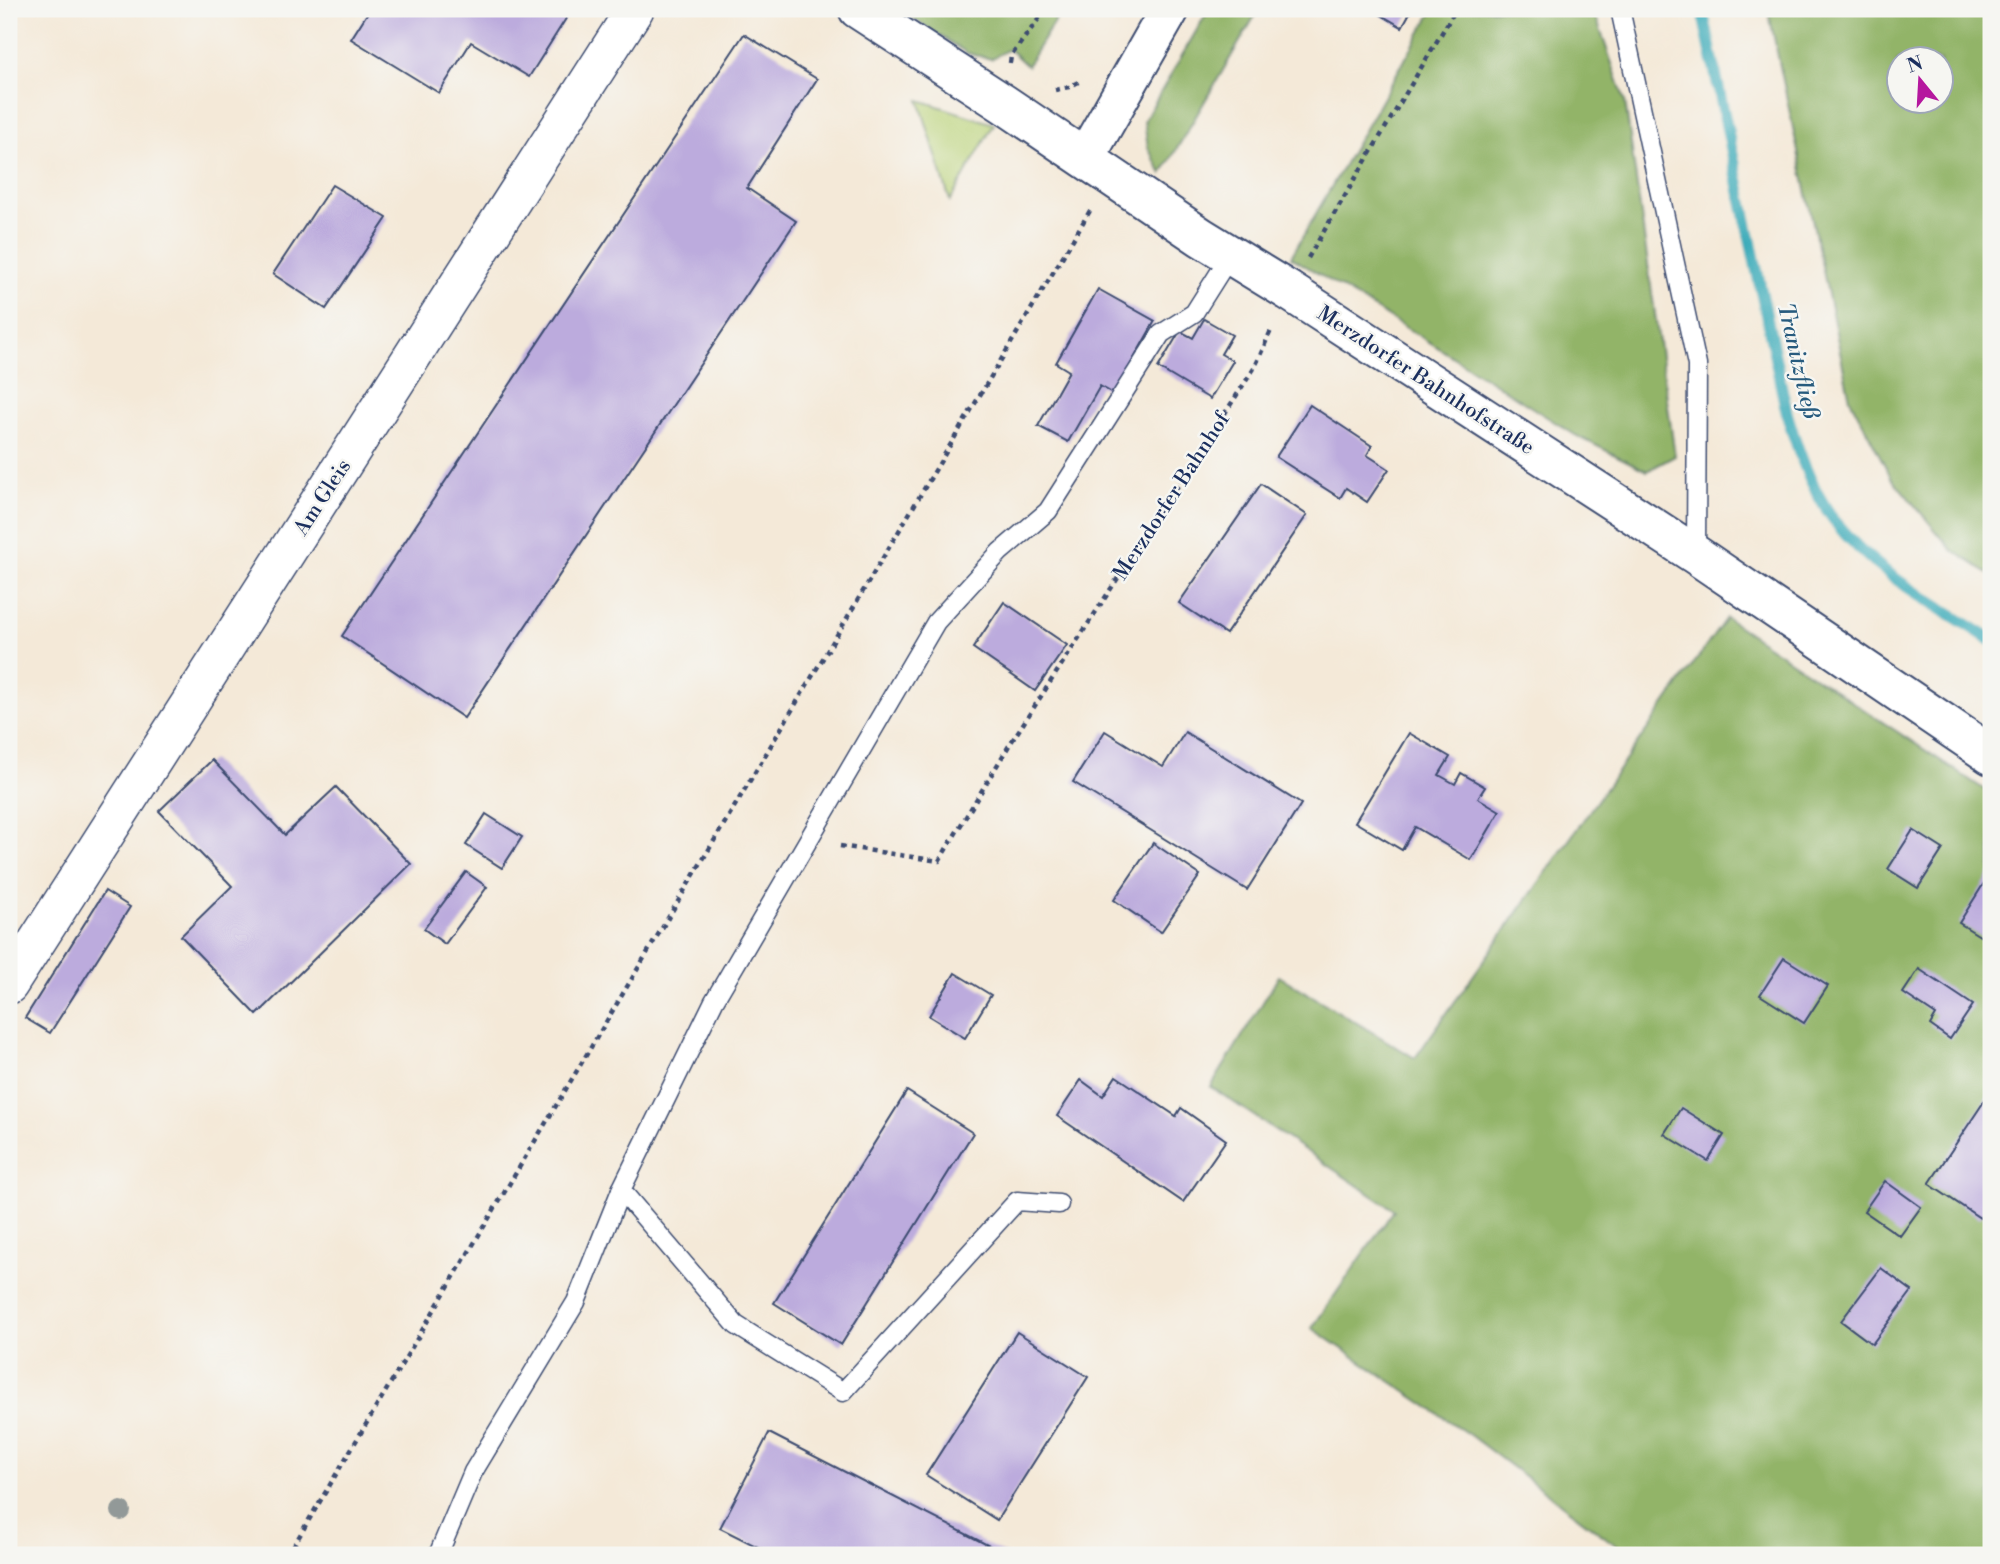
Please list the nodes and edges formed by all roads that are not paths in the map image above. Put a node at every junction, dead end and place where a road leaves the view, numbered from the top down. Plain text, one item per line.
1 (635, 9) edge
2 (858, 9) edge
3 (1170, 9) edge
4 (1620, 9) edge
5 (1098, 167) junction
6 (1230, 256) junction
7 (1696, 555) junction
8 (1991, 755) edge
9 (9, 985) edge
10 (621, 1190) junction
11 (1059, 1204) dead end
12 (438, 1555) edge

1 - 9 street, Am Gleis
2 - 5 street, Merzdorfer Bahnhofstraße
3 - 5 street
4 - 7 lane
5 - 6 street, Merzdorfer Bahnhofstraße
6 - 7 street, Merzdorfer Bahnhofstraße
6 - 10 lane
7 - 8 street, Merzdorfer Bahnhofstraße
10 - 11 lane
10 - 12 lane

